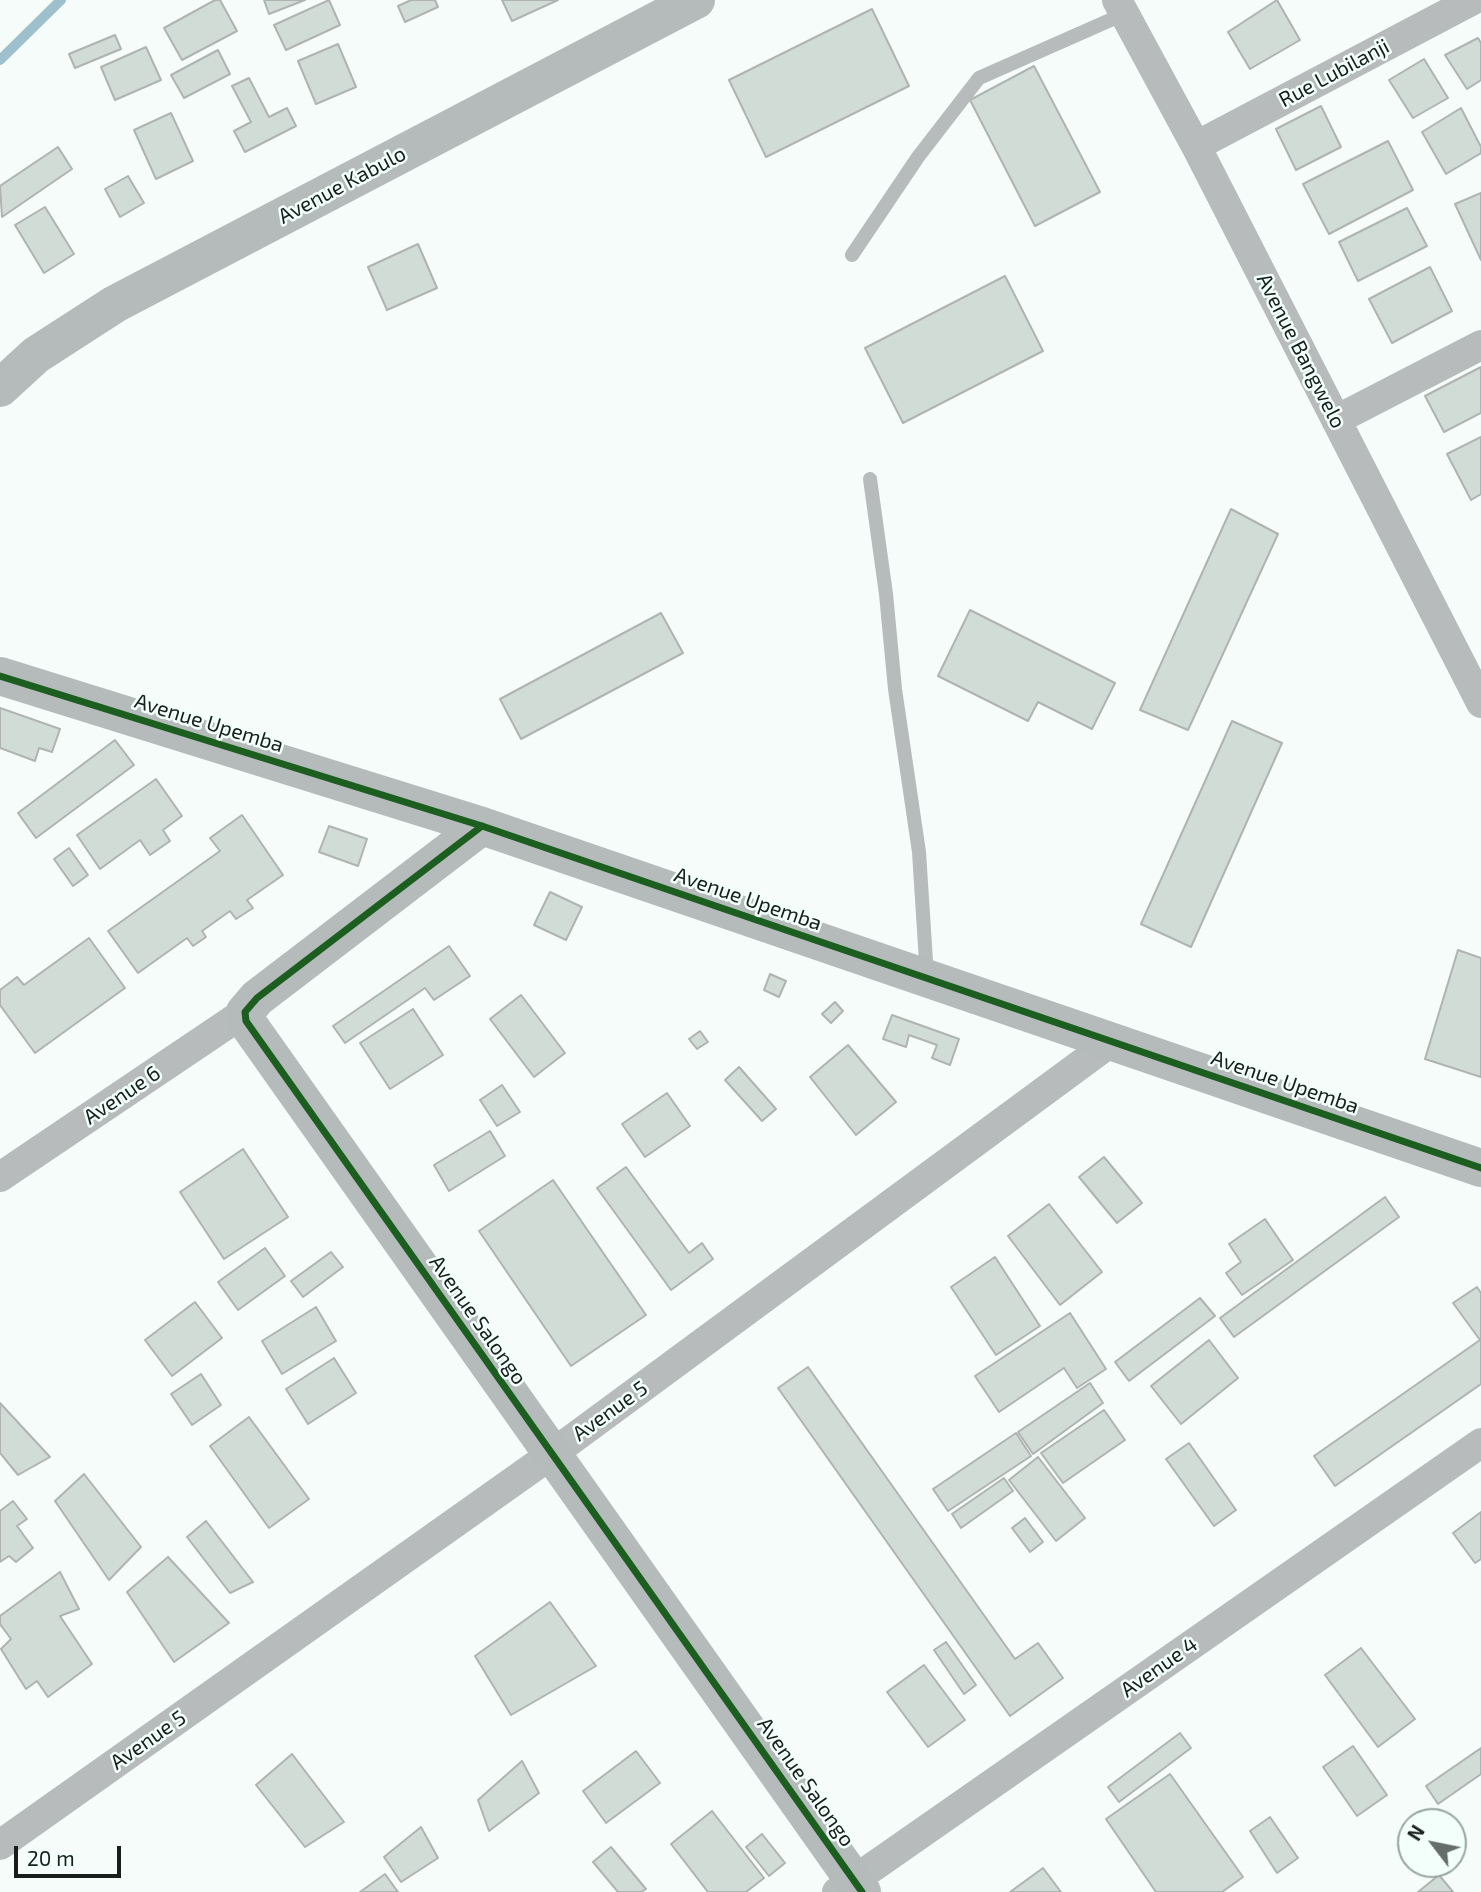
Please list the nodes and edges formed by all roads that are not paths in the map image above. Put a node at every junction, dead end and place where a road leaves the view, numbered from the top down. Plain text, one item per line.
1 (696, 0) edge
2 (1473, 0) edge
3 (1121, 7) edge
4 (1196, 146) junction
5 (852, 255) dead end
6 (1481, 345) edge
7 (0, 388) edge
8 (1336, 420) junction
9 (870, 479) dead end
10 (0, 676) edge
11 (1480, 697) edge
12 (482, 826) junction
13 (927, 978) junction
14 (245, 1012) junction
15 (1111, 1042) junction
16 (1481, 1168) edge
17 (0, 1177) edge
18 (1481, 1443) edge
19 (552, 1454) junction
20 (0, 1845) edge
21 (851, 1888) edge

1 - 7 street, Avenue Kabulo
2 - 4 street, Rue Lubilanji
3 - 4 street, Avenue Bangwelo
3 - 5 lane
4 - 8 street, Avenue Bangwelo
6 - 8 street
8 - 11 street, Avenue Bangwelo
9 - 13 lane
10 - 12 street, Avenue Upemba
12 - 13 street, Avenue Upemba
12 - 14 street
13 - 15 street, Avenue Upemba
14 - 17 street, Avenue 6
14 - 19 street, Avenue Salongo
15 - 16 street, Avenue Upemba
15 - 19 street, Avenue 5
18 - 21 street, Avenue 4
19 - 20 street, Avenue 5
19 - 21 street, Avenue Salongo

